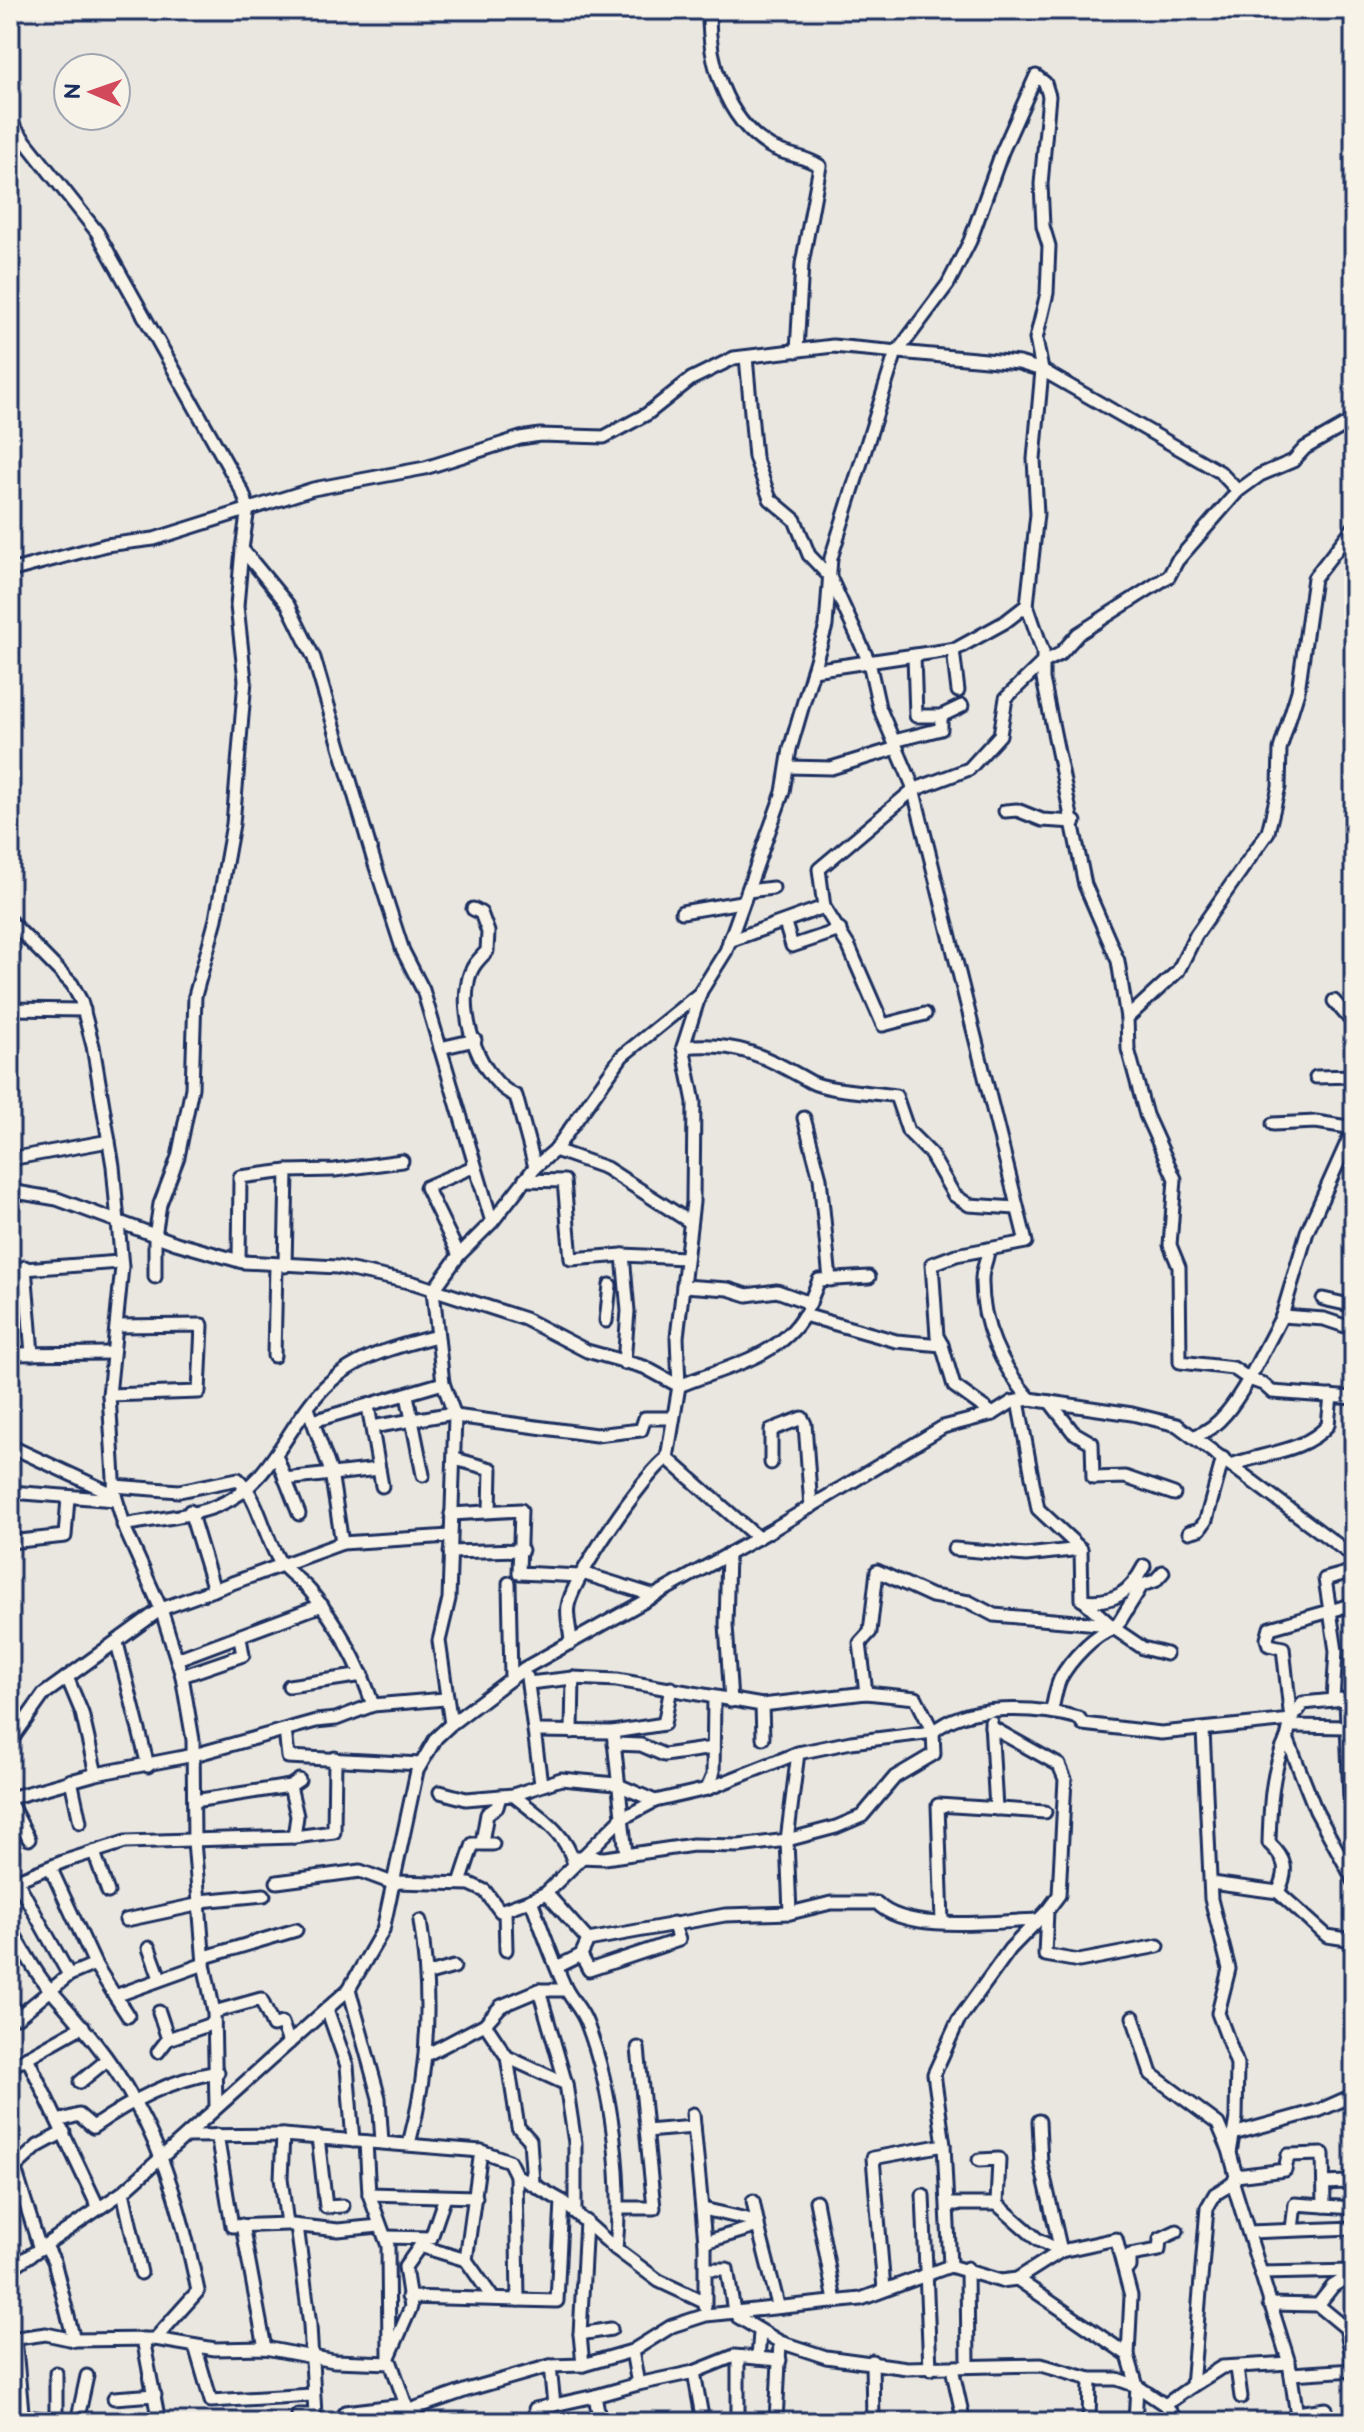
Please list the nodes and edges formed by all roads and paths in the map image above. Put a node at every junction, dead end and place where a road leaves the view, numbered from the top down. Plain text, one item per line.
1 (709, 10) edge
2 (10, 122) edge
3 (797, 351) junction
4 (895, 355) junction
5 (746, 357) junction
6 (1042, 370) junction
7 (1354, 420) edge
8 (1238, 491) junction
9 (248, 508) junction
10 (1354, 527) edge
11 (242, 549) junction
12 (10, 571) edge
13 (830, 577) junction
14 (1027, 605) junction
15 (953, 650) junction
16 (914, 656) junction
17 (869, 662) junction
18 (1042, 663) junction
19 (813, 670) junction
20 (958, 691) dead end
21 (962, 706) dead end
22 (941, 716) junction
23 (895, 744) junction
24 (788, 767) junction
25 (913, 790) junction
26 (1005, 811) dead end
27 (1075, 822) junction
28 (773, 888) dead end
29 (744, 897) junction
30 (824, 907) junction
31 (473, 909) dead end
32 (682, 912) dead end
33 (10, 921) edge
34 (785, 923) junction
35 (840, 930) junction
36 (729, 941) junction
37 (700, 993) junction
38 (1334, 1001) dead end
39 (10, 1009) edge
40 (84, 1010) junction
41 (925, 1014) dead end
42 (1127, 1018) junction
43 (1354, 1024) edge
44 (475, 1040) junction
45 (683, 1047) junction
46 (440, 1048) junction
47 (1354, 1076) edge
48 (1316, 1077) dead end
49 (804, 1118) dead end
50 (1273, 1124) dead end
51 (1354, 1127) edge
52 (109, 1141) junction
53 (555, 1150) junction
54 (10, 1159) edge
55 (402, 1161) dead end
56 (473, 1167) junction
57 (535, 1167) junction
58 (287, 1171) junction
59 (524, 1180) junction
60 (10, 1191) edge
61 (1016, 1208) junction
62 (117, 1220) junction
63 (492, 1222) junction
64 (690, 1222) junction
65 (155, 1236) junction
66 (988, 1249) junction
67 (459, 1255) junction
68 (623, 1255) junction
69 (685, 1258) junction
70 (239, 1261) junction
71 (120, 1262) junction
72 (281, 1266) junction
73 (25, 1267) junction
74 (10, 1270) edge
75 (155, 1277) dead end
76 (869, 1277) dead end
77 (830, 1280) junction
78 (610, 1285) dead end
79 (683, 1286) junction
80 (433, 1291) junction
81 (1323, 1299) dead end
82 (810, 1303) junction
83 (1354, 1306) edge
84 (628, 1311) junction
85 (804, 1315) junction
86 (1282, 1316) junction
87 (117, 1326) junction
88 (1354, 1329) edge
89 (437, 1336) junction
90 (942, 1345) junction
91 (112, 1353) junction
92 (10, 1354) edge
93 (32, 1354) junction
94 (274, 1356) dead end
95 (624, 1363) junction
96 (1249, 1379) junction
97 (443, 1383) junction
98 (679, 1386) junction
99 (109, 1395) junction
100 (407, 1395) junction
101 (1331, 1396) junction
102 (1354, 1398) edge
103 (1024, 1400) junction
104 (1050, 1402) junction
105 (368, 1406) junction
106 (308, 1408) junction
107 (454, 1414) junction
108 (993, 1414) junction
109 (672, 1418) junction
110 (412, 1419) junction
111 (313, 1421) junction
112 (372, 1427) junction
113 (1195, 1436) junction
114 (10, 1446) edge
115 (276, 1455) junction
116 (667, 1458) junction
117 (455, 1459) junction
118 (1227, 1462) junction
119 (771, 1463) dead end
120 (379, 1469) junction
121 (331, 1472) junction
122 (423, 1475) dead end
123 (285, 1479) junction
124 (246, 1486) junction
125 (382, 1486) dead end
126 (10, 1492) edge
127 (115, 1494) junction
128 (1174, 1494) dead end
129 (68, 1498) junction
130 (811, 1507) junction
131 (190, 1511) junction
132 (490, 1511) junction
133 (299, 1514) dead end
134 (451, 1514) junction
135 (123, 1525) junction
136 (1189, 1532) dead end
137 (450, 1536) junction
138 (758, 1538) junction
139 (10, 1542) edge
140 (342, 1543) junction
141 (954, 1549) dead end
142 (1081, 1549) junction
143 (522, 1550) junction
144 (450, 1552) junction
145 (728, 1554) junction
146 (1354, 1557) edge
147 (282, 1565) junction
148 (1144, 1566) dead end
149 (1354, 1571) edge
150 (1163, 1572) dead end
151 (581, 1574) junction
152 (509, 1583) dead end
153 (1137, 1587) junction
154 (214, 1590) junction
155 (652, 1595) junction
156 (1082, 1600) junction
157 (1354, 1604) edge
158 (322, 1605) junction
159 (161, 1609) junction
160 (1330, 1611) junction
161 (1113, 1627) junction
162 (240, 1638) junction
163 (117, 1643) junction
164 (571, 1643) junction
165 (1166, 1654) dead end
166 (177, 1659) junction
167 (525, 1668) junction
168 (363, 1675) junction
169 (182, 1676) junction
170 (67, 1677) junction
171 (511, 1678) junction
172 (573, 1678) junction
173 (529, 1683) junction
174 (289, 1686) dead end
175 (671, 1688) junction
176 (866, 1693) junction
177 (714, 1698) junction
178 (445, 1699) junction
179 (1344, 1699) edge
180 (731, 1701) junction
181 (373, 1705) junction
182 (762, 1705) junction
183 (1052, 1710) junction
184 (990, 1711) junction
185 (1291, 1720) junction
186 (451, 1724) junction
187 (991, 1727) junction
188 (1347, 1727) junction
189 (285, 1730) junction
190 (1203, 1730) junction
191 (535, 1731) junction
192 (572, 1732) junction
193 (933, 1732) junction
194 (613, 1738) junction
195 (763, 1738) dead end
196 (1287, 1738) junction
197 (10, 1742) edge
198 (713, 1748) junction
199 (798, 1753) junction
200 (194, 1755) junction
201 (335, 1758) junction
202 (421, 1764) junction
203 (148, 1766) junction
204 (1351, 1770) edge
205 (96, 1774) junction
206 (71, 1780) junction
207 (541, 1784) junction
208 (616, 1784) junction
209 (707, 1789) junction
210 (440, 1792) dead end
211 (506, 1795) junction
212 (1350, 1799) dead end
213 (10, 1800) edge
214 (194, 1801) junction
215 (655, 1801) junction
216 (996, 1809) junction
217 (1045, 1812) dead end
218 (621, 1819) junction
219 (80, 1822) dead end
220 (294, 1837) junction
221 (29, 1839) dead end
222 (787, 1840) junction
223 (194, 1841) junction
224 (94, 1852) junction
225 (626, 1854) junction
226 (577, 1860) junction
227 (51, 1869) junction
228 (1354, 1881) edge
229 (14, 1882) edge
230 (277, 1882) dead end
231 (395, 1883) junction
232 (460, 1883) junction
233 (1211, 1883) junction
234 (108, 1892) dead end
235 (1278, 1892) junction
236 (546, 1893) junction
237 (264, 1895) dead end
238 (531, 1900) junction
239 (200, 1902) junction
240 (505, 1911) junction
241 (790, 1913) junction
242 (1042, 1915) junction
243 (126, 1920) dead end
244 (420, 1921) dead end
245 (942, 1922) junction
246 (673, 1923) junction
247 (10, 1928) edge
248 (296, 1930) dead end
249 (588, 1940) junction
250 (1354, 1940) edge
251 (1158, 1946) dead end
252 (149, 1948) dead end
253 (506, 1950) dead end
254 (581, 1955) junction
255 (205, 1960) junction
256 (95, 1964) junction
257 (454, 1967) dead end
258 (557, 1967) junction
259 (429, 1974) junction
260 (69, 1975) junction
261 (160, 1978) junction
262 (349, 1989) junction
263 (51, 1990) junction
264 (539, 1990) junction
265 (566, 1990) junction
266 (115, 1996) junction
267 (10, 2002) edge
268 (327, 2009) junction
269 (159, 2012) dead end
270 (128, 2016) dead end
271 (214, 2017) junction
272 (1133, 2017) dead end
273 (485, 2024) junction
274 (83, 2026) junction
275 (168, 2039) junction
276 (289, 2043) junction
277 (638, 2048) dead end
278 (158, 2052) dead end
279 (426, 2055) junction
280 (27, 2057) junction
281 (507, 2057) junction
282 (107, 2060) junction
283 (10, 2067) edge
284 (218, 2072) junction
285 (80, 2082) dead end
286 (566, 2084) junction
287 (1354, 2095) edge
288 (133, 2099) junction
289 (216, 2106) junction
290 (1039, 2121) dead end
291 (61, 2126) junction
292 (646, 2131) junction
293 (1233, 2134) junction
294 (217, 2135) junction
295 (283, 2135) junction
296 (188, 2136) junction
297 (318, 2137) junction
298 (353, 2141) junction
299 (366, 2142) junction
300 (382, 2142) junction
301 (409, 2144) junction
302 (944, 2145) junction
303 (481, 2151) junction
304 (1230, 2153) junction
305 (162, 2157) junction
306 (979, 2160) dead end
307 (12, 2170) edge
308 (516, 2175) junction
309 (1234, 2180) junction
310 (1347, 2182) dead end
311 (533, 2183) junction
312 (1324, 2183) junction
313 (123, 2192) junction
314 (369, 2194) junction
315 (923, 2195) dead end
316 (445, 2197) junction
317 (476, 2197) junction
318 (562, 2201) junction
319 (753, 2201) dead end
320 (816, 2201) dead end
321 (948, 2204) junction
322 (997, 2204) junction
323 (343, 2206) dead end
324 (1324, 2206) junction
325 (98, 2207) junction
326 (620, 2208) junction
327 (1354, 2208) edge
328 (703, 2209) junction
329 (575, 2212) junction
330 (586, 2221) junction
331 (757, 2223) junction
332 (242, 2225) junction
333 (292, 2225) junction
334 (379, 2226) junction
335 (1354, 2228) edge
336 (1292, 2229) junction
337 (1177, 2231) dead end
338 (1249, 2232) junction
339 (385, 2237) junction
340 (705, 2242) junction
341 (43, 2248) junction
342 (616, 2249) junction
343 (1061, 2251) junction
344 (466, 2260) junction
345 (950, 2266) junction
346 (967, 2268) junction
347 (10, 2269) edge
348 (706, 2269) junction
349 (1354, 2272) edge
350 (141, 2273) dead end
351 (1261, 2273) junction
352 (928, 2277) junction
353 (1017, 2279) junction
354 (884, 2289) junction
355 (1131, 2296) junction
356 (408, 2297) junction
357 (492, 2297) junction
358 (518, 2300) junction
359 (835, 2301) junction
360 (1269, 2304) junction
361 (778, 2305) junction
362 (1318, 2305) junction
363 (705, 2309) junction
364 (734, 2311) junction
365 (611, 2329) dead end
366 (760, 2333) junction
367 (580, 2334) junction
368 (12, 2338) edge
369 (149, 2339) junction
370 (74, 2340) junction
371 (780, 2342) junction
372 (195, 2346) junction
373 (265, 2348) junction
374 (632, 2351) junction
375 (1128, 2355) junction
376 (310, 2357) junction
377 (738, 2357) junction
378 (758, 2358) junction
379 (390, 2360) junction
380 (780, 2360) junction
381 (872, 2361) junction
382 (583, 2365) junction
383 (968, 2365) junction
384 (550, 2366) junction
385 (1354, 2367) edge
386 (952, 2368) junction
387 (1237, 2368) junction
388 (1290, 2368) junction
389 (930, 2369) junction
390 (694, 2372) junction
391 (56, 2373) dead end
392 (87, 2376) dead end
393 (1090, 2379) junction
394 (638, 2384) junction
395 (1137, 2386) junction
396 (1192, 2386) junction
397 (155, 2395) junction
398 (312, 2395) junction
399 (595, 2396) junction
400 (1241, 2397) dead end
401 (114, 2398) dead end
402 (554, 2405) junction
403 (1165, 2405) junction
404 (535, 2409) dead end
405 (1326, 2409) dead end
406 (345, 2412) dead end
407 (407, 2413) edge
408 (298, 2415) dead end
409 (1297, 2417) edge
410 (23, 2420) edge
411 (56, 2420) junction
412 (964, 2421) edge
413 (77, 2422) edge
414 (159, 2422) edge
415 (389, 2422) edge
416 (600, 2422) edge
417 (703, 2422) edge
418 (738, 2422) edge
419 (776, 2422) edge
420 (873, 2422) edge
421 (916, 2422) edge
422 (1089, 2422) edge
423 (1135, 2422) edge
424 (1178, 2422) edge

1 - 3 street
2 - 9 street
3 - 4 street
3 - 5 street
4 - 6 street
4 - 6 street
4 - 13 street
5 - 9 street
5 - 13 street
6 - 8 street
6 - 14 street
7 - 8 street
8 - 18 street
9 - 11 street
9 - 12 street
10 - 42 street
11 - 46 street
11 - 65 street
13 - 17 street
13 - 19 street
14 - 15 street
14 - 18 street
15 - 16 street
15 - 20 street
16 - 17 street
16 - 22 street
17 - 19 street
17 - 23 street
18 - 25 street
18 - 27 street
19 - 24 street
21 - 22 street
22 - 23 street
23 - 24 street
23 - 25 street
24 - 29 street
25 - 30 street
25 - 61 street
26 - 27 street
27 - 42 street
28 - 29 street
29 - 32 street
29 - 36 street
30 - 34 street
30 - 35 street
31 - 44 street
33 - 40 street
34 - 35 street
34 - 36 street
35 - 41 street
36 - 37 street
37 - 45 street
37 - 53 street
38 - 43 street
39 - 40 street
40 - 52 street
42 - 96 street
44 - 46 street
44 - 57 street
45 - 61 street
45 - 64 street
46 - 56 street
47 - 48 street
49 - 77 street
50 - 51 street
51 - 86 street
52 - 54 street
52 - 62 street
53 - 57 street
53 - 64 street
55 - 58 street
56 - 63 street
56 - 67 street
57 - 59 street
58 - 70 street
58 - 72 street
59 - 63 street
59 - 68 street
60 - 62 street
61 - 66 street
62 - 65 street
62 - 71 street
63 - 67 street
64 - 69 street
65 - 70 street
65 - 75 street
66 - 90 street
66 - 103 street
67 - 80 street
68 - 69 street
68 - 84 street
69 - 79 street
70 - 72 street
71 - 73 street
71 - 87 street
72 - 80 street
72 - 94 street
73 - 74 street
73 - 93 street
76 - 77 street
77 - 82 street
78 - 84 street
79 - 82 street
79 - 98 street
80 - 89 street
80 - 95 street
81 - 83 street
82 - 85 street
84 - 95 street
85 - 90 street
85 - 98 street
86 - 88 street
86 - 96 street
87 - 91 street
87 - 99 street
89 - 97 street
89 - 106 street
90 - 108 street
91 - 93 street
91 - 99 street
92 - 93 street
95 - 98 street
96 - 101 street
96 - 113 street
97 - 100 street
97 - 107 street
98 - 109 street
99 - 127 street
100 - 105 street
100 - 110 street
101 - 102 street
101 - 118 street
103 - 104 street
103 - 108 street
103 - 142 street
104 - 113 street
104 - 128 street
105 - 111 street
105 - 112 street
106 - 111 street
106 - 115 street
107 - 109 street
107 - 110 street
107 - 117 street
108 - 130 street
109 - 116 street
110 - 112 street
110 - 122 street
111 - 121 street
112 - 120 street
113 - 118 street
114 - 127 street
115 - 123 street
115 - 124 street
116 - 138 street
116 - 151 street
117 - 132 street
117 - 134 street
118 - 136 street
118 - 146 street
119 - 130 street
120 - 121 street
120 - 125 street
121 - 123 street
121 - 140 street
123 - 133 street
124 - 127 street
124 - 131 street
124 - 147 street
126 - 129 street
127 - 129 street
127 - 135 street
129 - 139 street
130 - 138 street
131 - 135 street
131 - 154 street
132 - 134 street
132 - 143 street
134 - 137 street
135 - 159 street
137 - 140 street
137 - 144 street
138 - 145 street
140 - 147 street
141 - 142 street
142 - 156 street
143 - 144 street
143 - 151 street
144 - 178 street
145 - 155 street
145 - 180 street
147 - 154 street
147 - 158 street
148 - 153 street
149 - 160 street
150 - 153 street
151 - 155 street
151 - 164 street
152 - 171 street
153 - 156 street
153 - 161 street
154 - 159 street
155 - 164 street
156 - 161 street
157 - 160 street
158 - 162 street
158 - 168 street
159 - 163 street
159 - 166 street
160 - 179 street
160 - 185 street
161 - 165 street
161 - 176 street
161 - 183 street
162 - 166 street
162 - 169 street
163 - 170 street
163 - 203 street
164 - 167 street
166 - 169 street
167 - 171 street
167 - 173 street
168 - 174 street
168 - 181 street
169 - 200 street
170 - 197 street
170 - 205 street
171 - 186 street
172 - 173 street
172 - 175 street
172 - 192 street
173 - 191 street
175 - 177 street
175 - 194 street
176 - 182 street
176 - 193 street
177 - 180 street
177 - 198 street
178 - 181 street
178 - 186 street
179 - 185 street
179 - 188 street
180 - 182 street
181 - 189 street
182 - 195 street
183 - 184 street
183 - 190 street
184 - 187 street
184 - 193 street
185 - 188 street
185 - 190 street
185 - 196 street
186 - 202 street
187 - 216 street
187 - 242 street
188 - 204 street
189 - 200 street
189 - 201 street
190 - 233 street
191 - 192 street
191 - 207 street
192 - 194 street
193 - 199 street
193 - 222 street
194 - 198 street
194 - 208 street
196 - 228 street
196 - 235 street
198 - 209 street
199 - 209 street
199 - 222 street
200 - 203 street
200 - 214 street
201 - 202 street
201 - 220 street
202 - 231 street
203 - 205 street
204 - 212 street
205 - 206 street
206 - 213 street
206 - 219 street
207 - 208 street
207 - 211 street
208 - 215 street
208 - 218 street
209 - 215 street
210 - 211 street
211 - 226 street
211 - 232 street
213 - 221 street
214 - 220 street
214 - 223 street
215 - 218 street
216 - 217 street
216 - 245 street
218 - 225 street
218 - 226 street
220 - 223 street
222 - 225 street
222 - 241 street
223 - 224 street
223 - 239 street
224 - 227 street
224 - 234 street
225 - 226 street
226 - 236 street
227 - 229 street
227 - 256 street
229 - 260 street
230 - 231 street
231 - 232 street
231 - 262 street
232 - 240 street
233 - 235 street
233 - 293 street
235 - 250 street
236 - 238 street
236 - 249 street
237 - 239 street
238 - 240 street
238 - 258 street
239 - 243 street
239 - 255 street
240 - 253 street
241 - 245 street
241 - 246 street
242 - 245 street
242 - 251 street
242 - 302 street
244 - 259 street
246 - 249 street
246 - 254 street
247 - 263 street
248 - 255 street
249 - 254 street
252 - 261 street
254 - 258 street
255 - 261 street
255 - 271 street
256 - 260 street
256 - 266 street
257 - 259 street
258 - 265 street
259 - 279 street
260 - 263 street
261 - 266 street
262 - 268 street
262 - 300 street
263 - 267 street
263 - 274 street
264 - 265 street
264 - 273 street
264 - 286 street
265 - 326 street
266 - 270 street
268 - 276 street
268 - 298 street
269 - 275 street
271 - 275 street
271 - 276 street
271 - 284 street
272 - 304 street
273 - 279 street
273 - 281 street
274 - 280 street
274 - 282 street
275 - 278 street
276 - 289 street
277 - 292 street
279 - 301 street
280 - 283 street
280 - 291 street
281 - 286 street
281 - 311 street
282 - 285 street
282 - 288 street
284 - 288 street
284 - 289 street
286 - 329 street
287 - 293 street
288 - 291 street
288 - 305 street
289 - 296 street
290 - 343 street
291 - 307 street
291 - 325 street
292 - 326 street
292 - 328 street
293 - 304 street
294 - 295 street
294 - 296 street
294 - 332 street
295 - 297 street
295 - 333 street
296 - 305 street
297 - 298 street
297 - 323 street
298 - 299 street
299 - 300 street
299 - 314 street
300 - 301 street
301 - 303 street
302 - 321 street
302 - 354 street
303 - 308 street
303 - 317 street
304 - 309 street
305 - 313 street
305 - 369 street
306 - 322 street
307 - 341 street
308 - 311 street
308 - 358 street
309 - 312 street
309 - 338 street
309 - 396 street
310 - 312 street
311 - 318 street
312 - 324 street
313 - 325 street
313 - 350 street
314 - 316 street
314 - 334 street
315 - 352 street
316 - 317 street
316 - 339 street
317 - 344 street
318 - 329 street
318 - 358 street
319 - 331 street
320 - 359 street
321 - 322 street
321 - 345 street
322 - 343 street
324 - 327 street
324 - 336 street
325 - 341 street
326 - 342 street
328 - 331 street
328 - 340 street
329 - 330 street
330 - 342 street
330 - 367 street
331 - 340 street
331 - 361 street
332 - 333 street
332 - 373 street
333 - 334 street
333 - 376 street
334 - 339 street
335 - 336 street
336 - 338 street
337 - 355 street
338 - 351 street
339 - 379 street
340 - 348 street
341 - 347 street
341 - 370 street
342 - 363 street
343 - 353 street
343 - 355 street
344 - 356 street
344 - 357 street
345 - 346 street
345 - 352 street
346 - 353 street
346 - 383 street
348 - 363 street
348 - 364 street
349 - 351 street
349 - 362 street
351 - 360 street
352 - 354 street
352 - 389 street
353 - 375 street
354 - 359 street
355 - 375 street
356 - 357 street
356 - 379 street
357 - 358 street
359 - 361 street
360 - 362 street
360 - 388 street
361 - 364 street
362 - 385 street
363 - 364 street
363 - 374 street
364 - 366 street
365 - 367 street
366 - 371 street
366 - 378 street
367 - 382 street
368 - 370 street
368 - 410 street
369 - 370 street
369 - 372 street
369 - 397 street
371 - 380 street
371 - 381 street
372 - 373 street
372 - 398 street
373 - 376 street
374 - 382 street
374 - 394 street
375 - 395 street
376 - 379 street
376 - 398 street
377 - 378 street
377 - 390 street
377 - 418 street
378 - 380 street
379 - 407 street
380 - 419 street
381 - 389 street
381 - 420 street
382 - 384 street
383 - 386 street
383 - 393 street
384 - 402 street
384 - 407 street
385 - 388 street
386 - 389 street
386 - 412 street
387 - 388 street
387 - 396 street
387 - 400 street
388 - 409 street
390 - 394 street
390 - 417 street
391 - 411 street
392 - 413 street
393 - 395 street
393 - 422 street
394 - 399 street
395 - 403 street
395 - 423 street
396 - 403 street
397 - 401 street
397 - 414 street
398 - 408 street
399 - 402 street
399 - 416 street
402 - 404 street
403 - 424 street
405 - 409 street
406 - 407 street
407 - 415 street
410 - 411 street
411 - 413 street
412 - 421 street

